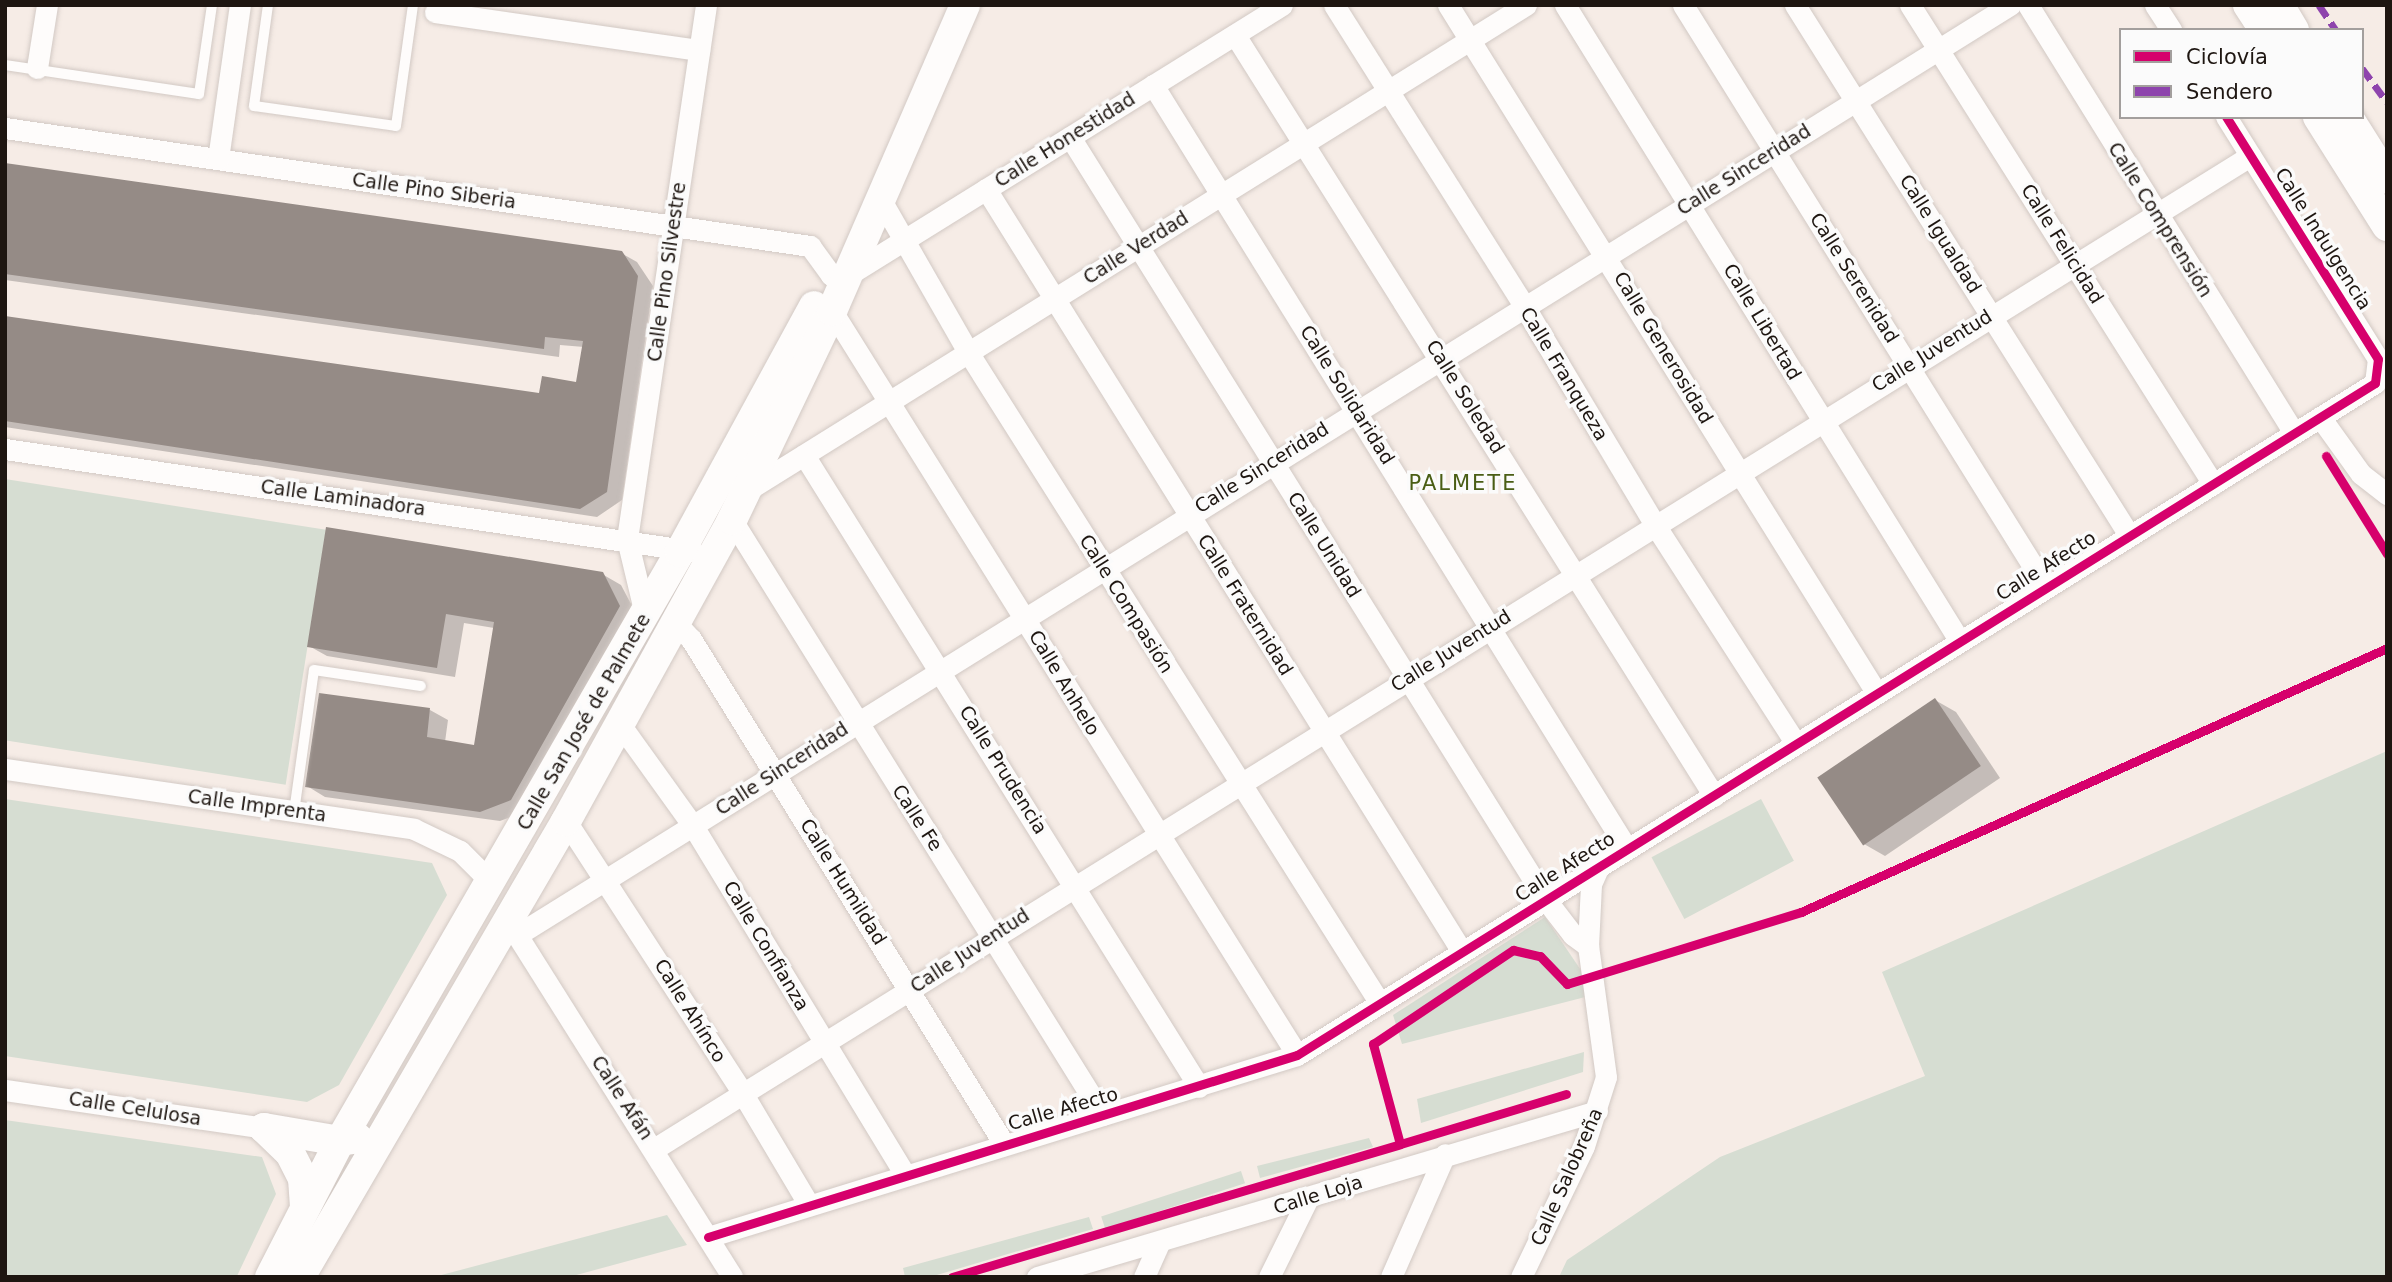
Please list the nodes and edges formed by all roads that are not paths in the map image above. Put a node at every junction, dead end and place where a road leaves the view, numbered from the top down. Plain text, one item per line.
1 (47, 5) edge
2 (212, 5) edge
3 (240, 5) edge
4 (268, 5) edge
5 (413, 5) edge
6 (706, 5) edge
7 (965, 5) edge
8 (1282, 5) edge
9 (1334, 5) edge
10 (1448, 5) edge
11 (1526, 5) edge
12 (1564, 5) edge
13 (1683, 5) edge
14 (1796, 5) edge
15 (1910, 5) edge
16 (2010, 5) edge
17 (2028, 5) edge
18 (2155, 5) edge
19 (2248, 5) edge
20 (2279, 5) edge
21 (435, 12) dead end
22 (2170, 28) edge
23 (2263, 28) edge
24 (2293, 28) edge
25 (1235, 35) junction
26 (1470, 40) junction
27 (699, 50) junction
28 (1937, 50) junction
29 (5, 65) edge
30 (37, 68) junction
31 (1153, 85) junction
32 (1387, 91) junction
33 (1856, 100) junction
34 (2226, 119) edge
35 (2319, 119) edge
36 (2349, 119) edge
37 (5, 128) edge
38 (1070, 137) junction
39 (1303, 143) junction
40 (1774, 151) junction
41 (2250, 156) junction
42 (218, 159) junction
43 (895, 166) junction
44 (2387, 179) edge
45 (986, 188) junction
46 (1224, 194) junction
47 (881, 200) junction
48 (1691, 204) junction
49 (2157, 214) junction
50 (674, 226) junction
51 (2387, 226) edge
52 (905, 239) junction
53 (1137, 247) junction
54 (1606, 256) junction
55 (2075, 264) junction
56 (839, 275) junction
57 (1054, 299) junction
58 (1524, 306) junction
59 (832, 311) junction
60 (1990, 314) junction
61 (968, 352) junction
62 (1440, 358) junction
63 (1908, 365) junction
64 (2375, 383) joint
65 (888, 401) junction
66 (1356, 409) junction
67 (2320, 417) junction
68 (1822, 421) junction
69 (2294, 433) junction
70 (5, 449) edge
71 (804, 455) junction
72 (1272, 463) junction
73 (1738, 473) junction
74 (2213, 484) junction
75 (746, 491) junction
76 (2387, 494) edge
77 (1189, 514) junction
78 (732, 520) junction
79 (1655, 526) junction
80 (2129, 535) junction
81 (627, 539) junction
82 (716, 549) junction
83 (680, 552) junction
84 (1103, 567) junction
85 (1576, 572) junction
86 (2046, 587) junction
87 (645, 614) junction
88 (1024, 616) junction
89 (676, 622) junction
90 (1490, 627) junction
91 (1959, 640) junction
92 (940, 668) junction
93 (1408, 677) junction
94 (421, 686) dead end
95 (1876, 692) junction
96 (855, 722) junction
97 (619, 723) junction
98 (1323, 731) junction
99 (1795, 742) junction
100 (5, 769) edge
101 (774, 772) junction
102 (1239, 784) junction
103 (1714, 796) junction
104 (536, 806) junction
105 (294, 812) junction
106 (566, 821) junction
107 (693, 826) junction
108 (1157, 835) junction
109 (1627, 849) junction
110 (1598, 868) junction
111 (606, 878) junction
112 (492, 883) junction
113 (1074, 885) junction
114 (1546, 901) junction
115 (511, 930) junction
116 (992, 936) junction
117 (1588, 946) junction
118 (1461, 950) junction
119 (910, 989) junction
120 (1379, 1002) junction
121 (824, 1042) junction
122 (1297, 1055) junction
123 (1199, 1087) junction
124 (5, 1090) edge
125 (743, 1094) junction
126 (1597, 1111) junction
127 (1103, 1115) junction
128 (264, 1128) junction
129 (383, 1134) junction
130 (340, 1141) junction
131 (1004, 1144) junction
132 (654, 1149) junction
133 (1445, 1154) junction
134 (905, 1175) junction
135 (1308, 1198) junction
136 (305, 1205) junction
137 (809, 1205) junction
138 (708, 1237) junction
139 (1160, 1241) junction
140 (1148, 1276) edge
141 (270, 1277) edge
142 (300, 1277) edge
143 (732, 1277) edge
144 (1037, 1277) edge
145 (1269, 1277) edge
146 (1391, 1277) edge
147 (1521, 1277) edge

1 - 30 street
2 - 30 lane
3 - 42 street
4 - 5 lane
6 - 27 street, Calle Pino Silvestre
7 - 43 street, Calle San José de Palmete
8 - 25 street, Calle Honestidad
9 - 32 street, Calle Franqueza
10 - 26 street, Calle Generosidad
11 - 26 street, Calle Verdad
12 - 48 street, Calle Libertad
13 - 40 street, Calle Serenidad
14 - 33 street, Calle Igualdad
15 - 28 street, Calle Felicidad
16 - 28 street, Calle Sinceridad
17 - 49 street, Calle Comprensión
18 - 22 street
19 - 23 street
20 - 24 street
21 - 27 street
25 - 31 street, Calle Honestidad
25 - 39 street, Calle Soledad
26 - 32 street, Calle Verdad
26 - 54 street, Calle Generosidad
27 - 50 street, Calle Pino Silvestre
28 - 33 street, Calle Sinceridad
28 - 55 street, Calle Felicidad
29 - 30 lane
31 - 38 street, Calle Honestidad
31 - 46 street, Calle Solidaridad
32 - 39 street, Calle Verdad
32 - 58 street, Calle Franqueza
33 - 40 street, Calle Sinceridad
33 - 60 street, Calle Igualdad
34 - 41 street, Calle Indulgencia
35 - 51 street
36 - 44 street
37 - 42 street, Calle Pino Siberia
38 - 45 street, Calle Honestidad
38 - 53 street, Calle Unidad
39 - 46 street, Calle Verdad
39 - 62 street, Calle Soledad
40 - 48 street, Calle Sinceridad
40 - 63 street, Calle Serenidad
41 - 49 street, Calle Juventud
41 - 64 street, Calle Indulgencia
42 - 50 street, Calle Pino Siberia
43 - 47 street, Calle San José de Palmete
43 - 56 street, Calle San José de Palmete
45 - 52 street, Calle Honestidad
45 - 57 street, Calle Fraternidad
46 - 53 street, Calle Verdad
46 - 66 street, Calle Solidaridad
47 - 52 street, Calle Compasión
47 - 56 street, Calle San José de Palmete
48 - 54 street, Calle Sinceridad
48 - 68 street, Calle Libertad
49 - 55 street, Calle Juventud
49 - 69 street, Calle Comprensión
50 - 56 street, Calle Pino Siberia
50 - 81 street, Calle Pino Silvestre
52 - 56 street, Calle Honestidad
52 - 61 street, Calle Compasión
53 - 57 street, Calle Verdad
53 - 72 street, Calle Unidad
54 - 58 street, Calle Sinceridad
54 - 73 street, Calle Generosidad
55 - 60 street, Calle Juventud
55 - 74 street, Calle Felicidad
56 - 59 street, Calle San José de Palmete
56 - 83 street, Calle San José de Palmete
57 - 61 street, Calle Verdad
57 - 77 street, Calle Fraternidad
58 - 62 street, Calle Sinceridad
58 - 79 street, Calle Franqueza
59 - 65 street, Calle Anhelo
59 - 75 street, Calle San José de Palmete
60 - 63 street, Calle Juventud
60 - 80 street, Calle Igualdad
61 - 65 street, Calle Verdad
61 - 84 street, Calle Compasión
62 - 66 street, Calle Sinceridad
62 - 85 street, Calle Soledad
63 - 68 street, Calle Juventud
63 - 86 street, Calle Serenidad
64 - 67 street, Calle Afecto
65 - 71 street, Calle Verdad
65 - 88 street, Calle Anhelo
66 - 72 street, Calle Sinceridad
66 - 90 street, Calle Solidaridad
67 - 69 street, Calle Afecto
67 - 76 street
68 - 73 street, Calle Juventud
68 - 91 street, Calle Libertad
69 - 74 street, Calle Afecto
70 - 81 street, Calle Laminadora
71 - 75 street, Calle Verdad
71 - 92 street, Calle Prudencia
72 - 77 street, Calle Sinceridad
72 - 93 street, Calle Unidad
73 - 79 street, Calle Juventud
73 - 95 street, Calle Generosidad
74 - 80 street, Calle Afecto
75 - 78 street, Calle San José de Palmete
77 - 84 street, Calle Sinceridad
77 - 98 street, Calle Fraternidad
78 - 82 street, Calle San José de Palmete
78 - 96 street, Calle Fe
79 - 85 street, Calle Juventud
79 - 99 street, Calle Franqueza
80 - 86 street, Calle Afecto
81 - 83 street, Calle Laminadora
81 - 87 street
82 - 83 street, Calle Laminadora
82 - 89 street, Calle San José de Palmete
83 - 87 street, Calle San José de Palmete
84 - 88 street, Calle Sinceridad
84 - 102 street, Calle Compasión
85 - 90 street, Calle Juventud
85 - 103 street, Calle Soledad
86 - 91 street, Calle Afecto
87 - 104 street, Calle San José de Palmete
88 - 92 street, Calle Sinceridad
88 - 108 street, Calle Anhelo
89 - 97 street, Calle San José de Palmete
89 - 101 street, Calle Humildad
90 - 93 street, Calle Juventud
90 - 109 street, Calle Solidaridad
91 - 95 street, Calle Afecto
92 - 96 street, Calle Sinceridad
92 - 113 street, Calle Prudencia
93 - 98 street, Calle Juventud
93 - 114 street, Calle Unidad
94 - 105 lane
95 - 99 street, Calle Afecto
96 - 101 street, Calle Sinceridad
96 - 116 street, Calle Fe
97 - 106 street, Calle San José de Palmete
97 - 107 street, Calle Confianza
98 - 102 street, Calle Juventud
98 - 118 street, Calle Fraternidad
99 - 103 street, Calle Afecto
100 - 105 street, Calle Imprenta
101 - 107 street, Calle Sinceridad
101 - 119 street, Calle Humildad
102 - 108 street, Calle Juventud
102 - 120 street, Calle Compasión
103 - 109 street, Calle Afecto
104 - 112 street, Calle San José de Palmete
104 - 115 street
105 - 112 street, Calle Imprenta
106 - 111 street, Calle Ahínco
106 - 115 street, Calle San José de Palmete
107 - 111 street, Calle Sinceridad
107 - 121 street, Calle Confianza
108 - 113 street, Calle Juventud
108 - 122 street, Calle Anhelo
109 - 110 street, Calle Afecto
110 - 114 street, Calle Afecto
110 - 117 street, Calle Salobreña
111 - 115 street, Calle Sinceridad
111 - 125 street, Calle Ahínco
112 - 115 street
112 - 130 street, Calle San José de Palmete
113 - 116 street, Calle Juventud
113 - 123 street, Calle Prudencia
114 - 117 street, Calle Unidad
114 - 118 street, Calle Afecto
115 - 129 street, Calle San José de Palmete
115 - 132 street, Calle Afán
116 - 119 street, Calle Juventud
116 - 127 street, Calle Fe
117 - 126 street, Calle Salobreña
118 - 120 street, Calle Afecto
119 - 121 street, Calle Juventud
119 - 131 street, Calle Humildad
120 - 122 street, Calle Afecto
121 - 125 street, Calle Juventud
121 - 134 street, Calle Confianza
122 - 123 street, Calle Afecto
123 - 127 street, Calle Afecto
124 - 128 street, Calle Celulosa
125 - 132 street, Calle Juventud
125 - 137 street, Calle Ahínco
126 - 133 street, Calle Loja
126 - 147 street, Calle Salobreña
127 - 131 street, Calle Afecto
128 - 130 street
128 - 136 street
129 - 130 street
129 - 142 street, Calle San José de Palmete
130 - 136 street, Calle San José de Palmete
131 - 134 street, Calle Afecto
132 - 138 street, Calle Afán
133 - 135 street, Calle Loja
133 - 146 street
134 - 137 street, Calle Afecto
135 - 139 street, Calle Loja
135 - 145 street
136 - 141 street, Calle San José de Palmete
137 - 138 street, Calle Afecto
138 - 143 street, Calle Afán
139 - 140 street
139 - 144 street, Calle Loja

